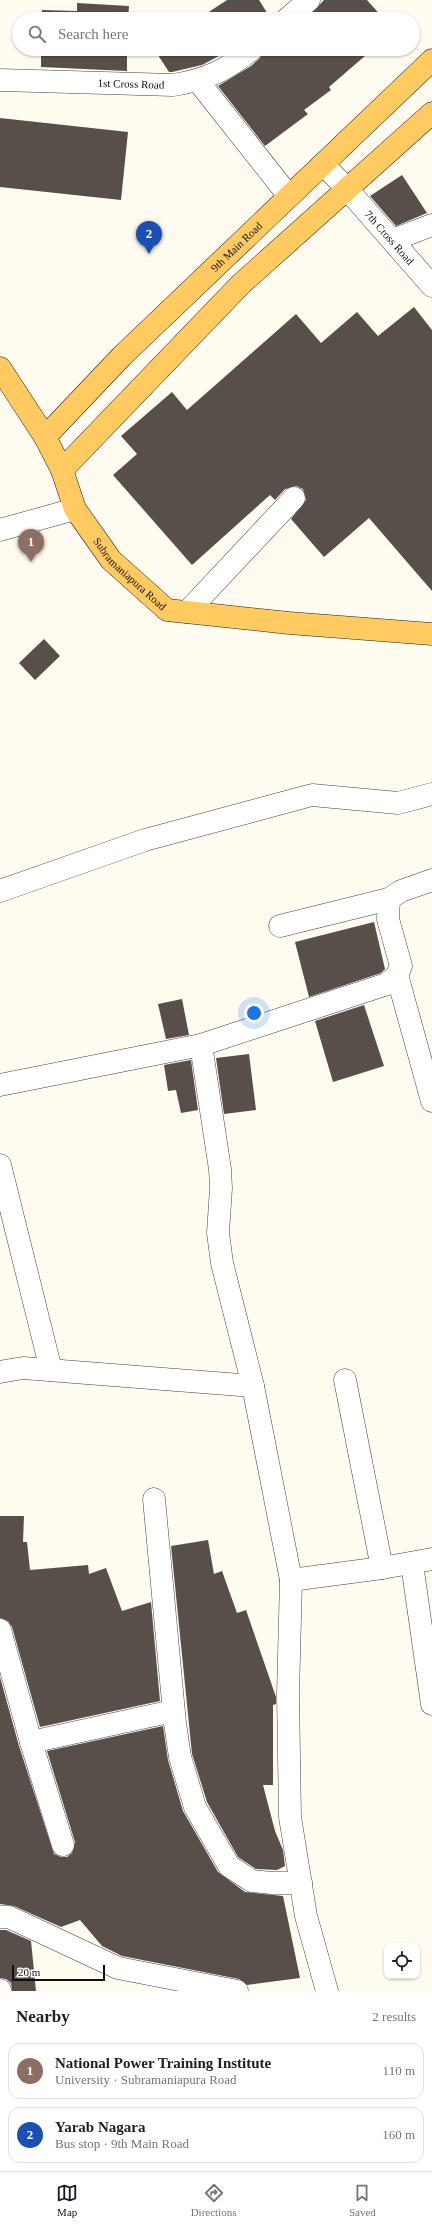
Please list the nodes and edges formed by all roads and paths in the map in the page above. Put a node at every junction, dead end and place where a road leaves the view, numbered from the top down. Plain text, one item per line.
1 (309, 0) edge
2 (295, 12) edge
3 (244, 56) edge
4 (432, 60) edge
5 (0, 80) edge
6 (198, 81) junction
7 (432, 113) edge
8 (323, 164) junction
9 (347, 189) junction
10 (288, 195) junction
11 (432, 225) edge
12 (393, 240) junction
13 (432, 286) edge
14 (0, 368) edge
15 (45, 437) junction
16 (62, 470) junction
17 (294, 498) dead end
18 (75, 509) junction
19 (0, 530) edge
20 (187, 612) junction
21 (432, 634) edge
22 (432, 794) edge
23 (432, 880) edge
24 (0, 891) edge
25 (389, 899) junction
26 (280, 926) dead end
27 (397, 975) junction
28 (201, 1045) junction
29 (0, 1085) edge
30 (432, 1101) edge
31 (0, 1165) edge
32 (51, 1370) junction
33 (0, 1372) edge
34 (345, 1380) dead end
35 (253, 1386) junction
36 (154, 1499) dead end
37 (422, 1562) edge
38 (382, 1568) junction
39 (291, 1580) junction
40 (0, 1630) edge
41 (432, 1704) edge
42 (173, 1711) junction
43 (31, 1742) junction
44 (64, 1845) dead end
45 (301, 1883) junction
46 (0, 1916) edge
47 (237, 1991) edge
48 (327, 1991) edge

1 - 2 street
3 - 6 street, 1st Cross Road
4 - 8 main road, 9th Main Road
5 - 6 street, 1st Cross Road
6 - 10 street
7 - 9 main road
8 - 9 street, 7th Cross Road
8 - 10 main road, 9th Main Road
9 - 12 street, 7th Cross Road
9 - 16 main road
10 - 15 main road, 9th Main Road
11 - 12 street
12 - 13 street, 7th Cross Road
14 - 15 main road, Subramaniapura Road
15 - 16 main road, Subramaniapura Road
16 - 18 main road, Subramaniapura Road
17 - 20 street
18 - 19 street
18 - 20 main road, Subramaniapura Road
20 - 21 main road, Subramaniapura Road
22 - 24 street
23 - 25 street
25 - 26 street
25 - 27 street
27 - 28 street
27 - 30 street
28 - 29 street
28 - 35 street
31 - 32 street
32 - 33 street
32 - 35 street
34 - 38 street
35 - 39 street
36 - 42 street
37 - 38 street
37 - 41 street
38 - 39 street
39 - 45 street
40 - 43 street
42 - 43 street
42 - 45 street
43 - 44 street
45 - 48 street
46 - 47 street

